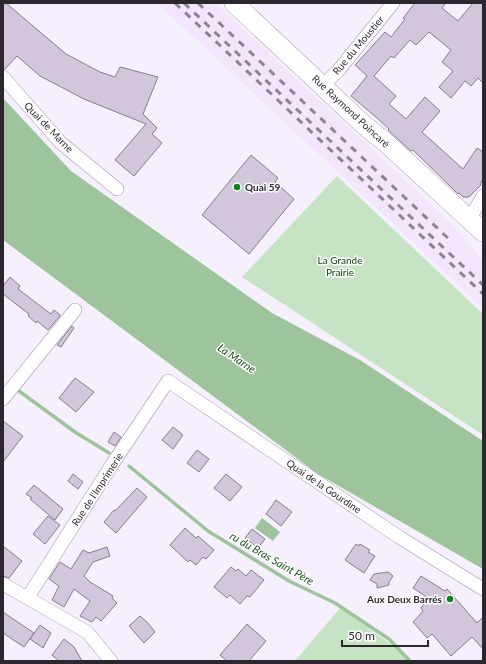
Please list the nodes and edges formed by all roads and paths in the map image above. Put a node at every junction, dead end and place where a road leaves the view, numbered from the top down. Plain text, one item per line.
1 (234, 3) edge
2 (393, 3) edge
3 (3, 77) edge
4 (322, 86) junction
5 (117, 189) dead end
6 (483, 196) edge
7 (468, 219) junction
8 (483, 232) edge
9 (75, 310) dead end
10 (168, 381) joint
11 (3, 399) edge
12 (3, 584) edge
13 (483, 589) edge
14 (28, 597) junction
15 (111, 661) edge

1 - 4 street, Rue Raymond Poincaré
2 - 4 street, Rue du Moustier
3 - 5 street, Quai de Marne
4 - 7 street, Rue Raymond Poincaré
6 - 7 street
7 - 8 street, Rue Raymond Poincaré
9 - 11 street
10 - 13 street, Quai de la Gourdine
10 - 14 street, Rue de l'Imprimerie
12 - 14 street
14 - 15 street

